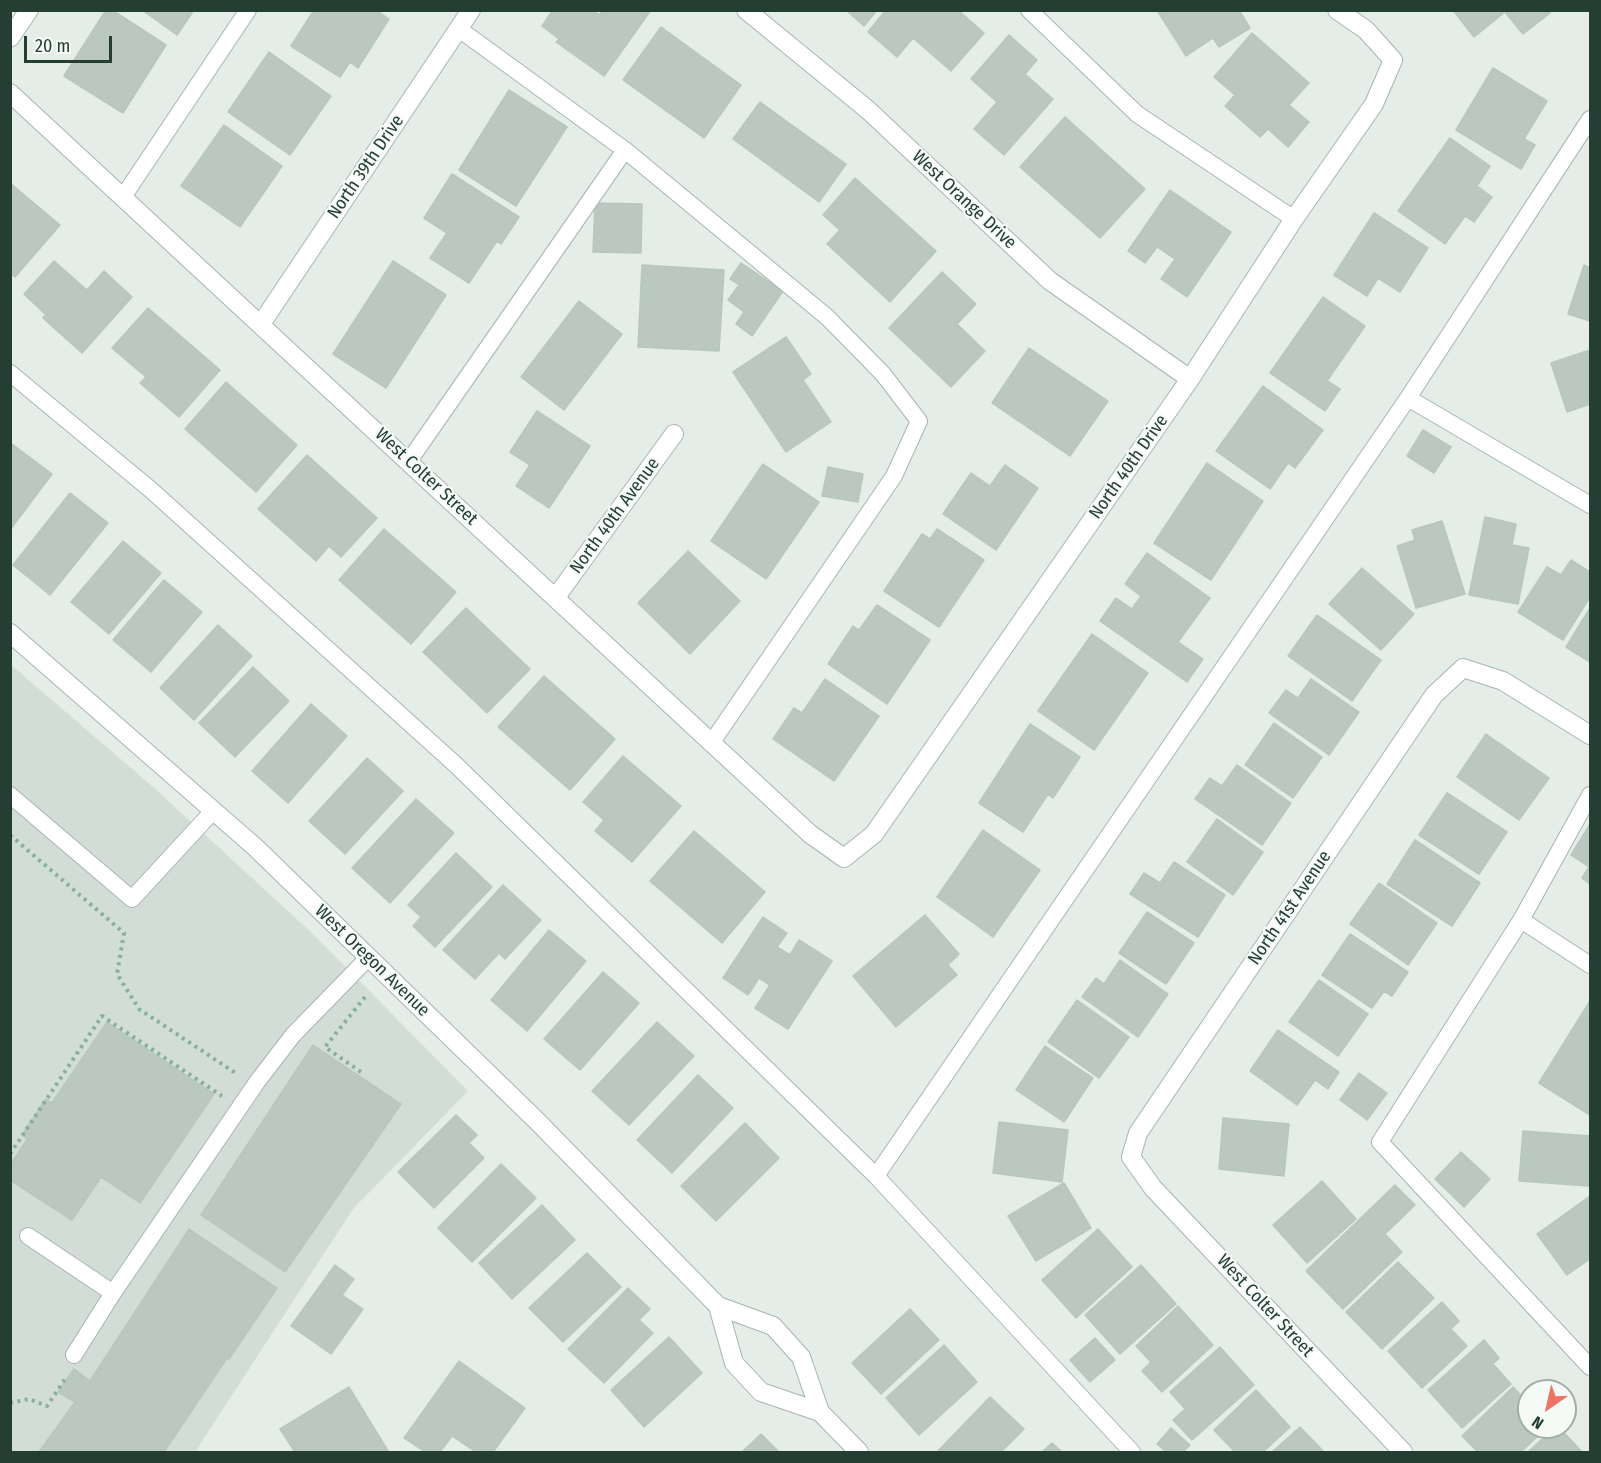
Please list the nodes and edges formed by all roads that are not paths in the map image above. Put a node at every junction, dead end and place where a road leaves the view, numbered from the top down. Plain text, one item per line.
1 (29, 10) edge
2 (248, 10) edge
3 (471, 10) edge
4 (746, 10) edge
5 (1029, 10) edge
6 (1336, 10) edge
7 (459, 30) junction
8 (10, 38) edge
9 (10, 93) edge
10 (1590, 119) edge
11 (625, 150) junction
12 (123, 197) junction
13 (1294, 219) junction
14 (261, 324) junction
15 (10, 373) edge
16 (1190, 379) junction
17 (1408, 398) junction
18 (674, 434) dead end
19 (409, 461) junction
20 (1590, 505) edge
21 (556, 597) junction
22 (10, 633) edge
23 (1590, 735) edge
24 (712, 742) junction
25 (10, 795) edge
26 (1590, 795) edge
27 (213, 811) junction
28 (844, 858) joint
29 (1521, 920) junction
30 (368, 958) junction
31 (1590, 965) edge
32 (1131, 1157) joint
33 (876, 1176) junction
34 (28, 1236) dead end
35 (113, 1293) junction
36 (718, 1306) junction
37 (74, 1355) dead end
38 (1590, 1367) edge
39 (820, 1412) junction
40 (859, 1452) edge
41 (1132, 1452) edge
42 (1403, 1452) edge

1 - 8 street
2 - 12 lane
3 - 7 street, North 39th Drive
4 - 16 street, West Orange Drive
5 - 13 lane
6 - 13 street, North 40th Drive
7 - 11 lane
7 - 14 street, North 39th Drive
9 - 12 street, West Colter Street
10 - 17 lane
11 - 19 lane
11 - 24 lane
12 - 14 street, West Colter Street
13 - 16 street, North 40th Drive
14 - 19 street, West Colter Street
15 - 33 lane
16 - 28 street, North 40th Drive
17 - 20 lane
17 - 33 lane
18 - 21 street, North 40th Avenue
19 - 21 street, West Colter Street
21 - 24 street, West Colter Street
22 - 27 street, West Oregon Avenue
23 - 32 street, North 41st Avenue
24 - 28 street, West Colter Street
25 - 27 lane
26 - 29 lane
27 - 30 street, West Oregon Avenue
29 - 31 lane
29 - 38 lane
30 - 35 lane
30 - 36 street, West Oregon Avenue
32 - 42 street, West Colter Street
33 - 41 lane
34 - 35 lane
35 - 37 lane
36 - 39 street, West Oregon Avenue
36 - 39 street, West Oregon Avenue
39 - 40 street, West Oregon Avenue

